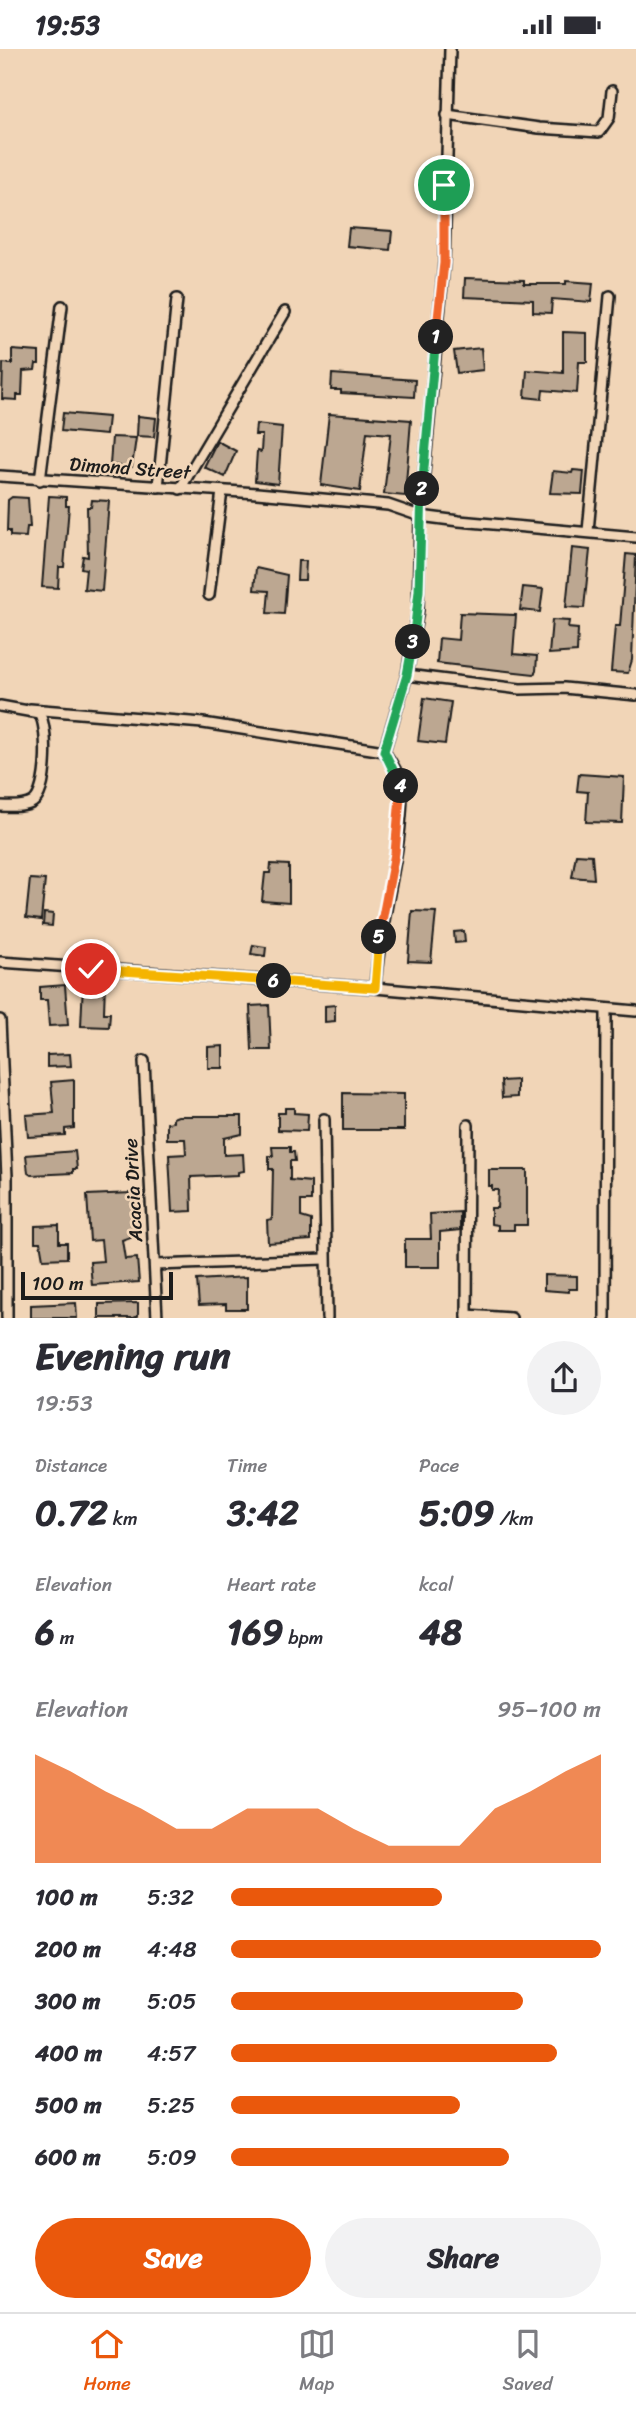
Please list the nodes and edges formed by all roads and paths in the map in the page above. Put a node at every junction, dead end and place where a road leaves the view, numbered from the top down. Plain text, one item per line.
1 (450, 49) edge
2 (612, 92) dead end
3 (447, 115) junction
4 (610, 296) dead end
5 (177, 299) dead end
6 (62, 306) dead end
7 (285, 312) dead end
8 (0, 476) edge
9 (40, 480) junction
10 (158, 487) junction
11 (180, 489) junction
12 (222, 491) junction
13 (420, 516) junction
14 (588, 531) junction
15 (636, 537) edge
16 (209, 595) dead end
17 (407, 675) junction
18 (636, 695) edge
19 (0, 706) edge
20 (30, 709) junction
21 (384, 751) junction
22 (0, 806) edge
23 (0, 962) edge
24 (375, 988) junction
25 (606, 1010) junction
26 (636, 1010) edge
27 (0, 1020) edge
28 (144, 1061) dead end
29 (324, 1119) dead end
30 (468, 1125) dead end
31 (325, 1259) junction
32 (155, 1265) junction
33 (467, 1316) edge
34 (7, 1318) edge
35 (157, 1318) edge
36 (327, 1318) edge
37 (511, 1318) edge
38 (605, 1318) edge

1 - 3 street
2 - 3 street
3 - 13 street
4 - 14 street
5 - 10 street
6 - 9 street
7 - 11 street
8 - 9 street, Dimond Street
9 - 10 street, Dimond Street
10 - 11 street, Dimond Street
11 - 12 street, Dimond Street
12 - 13 street, Dimond Street
12 - 16 street
13 - 14 street
13 - 17 street
14 - 15 street
17 - 18 street
17 - 21 street
19 - 20 street
20 - 21 street
20 - 22 street
21 - 24 street
23 - 24 street
24 - 25 street
25 - 26 street
25 - 38 street
27 - 34 street
28 - 32 street, Acacia Drive
29 - 31 street
30 - 33 street
31 - 32 street
31 - 36 street
32 - 35 street, Acacia Drive
33 - 37 street

